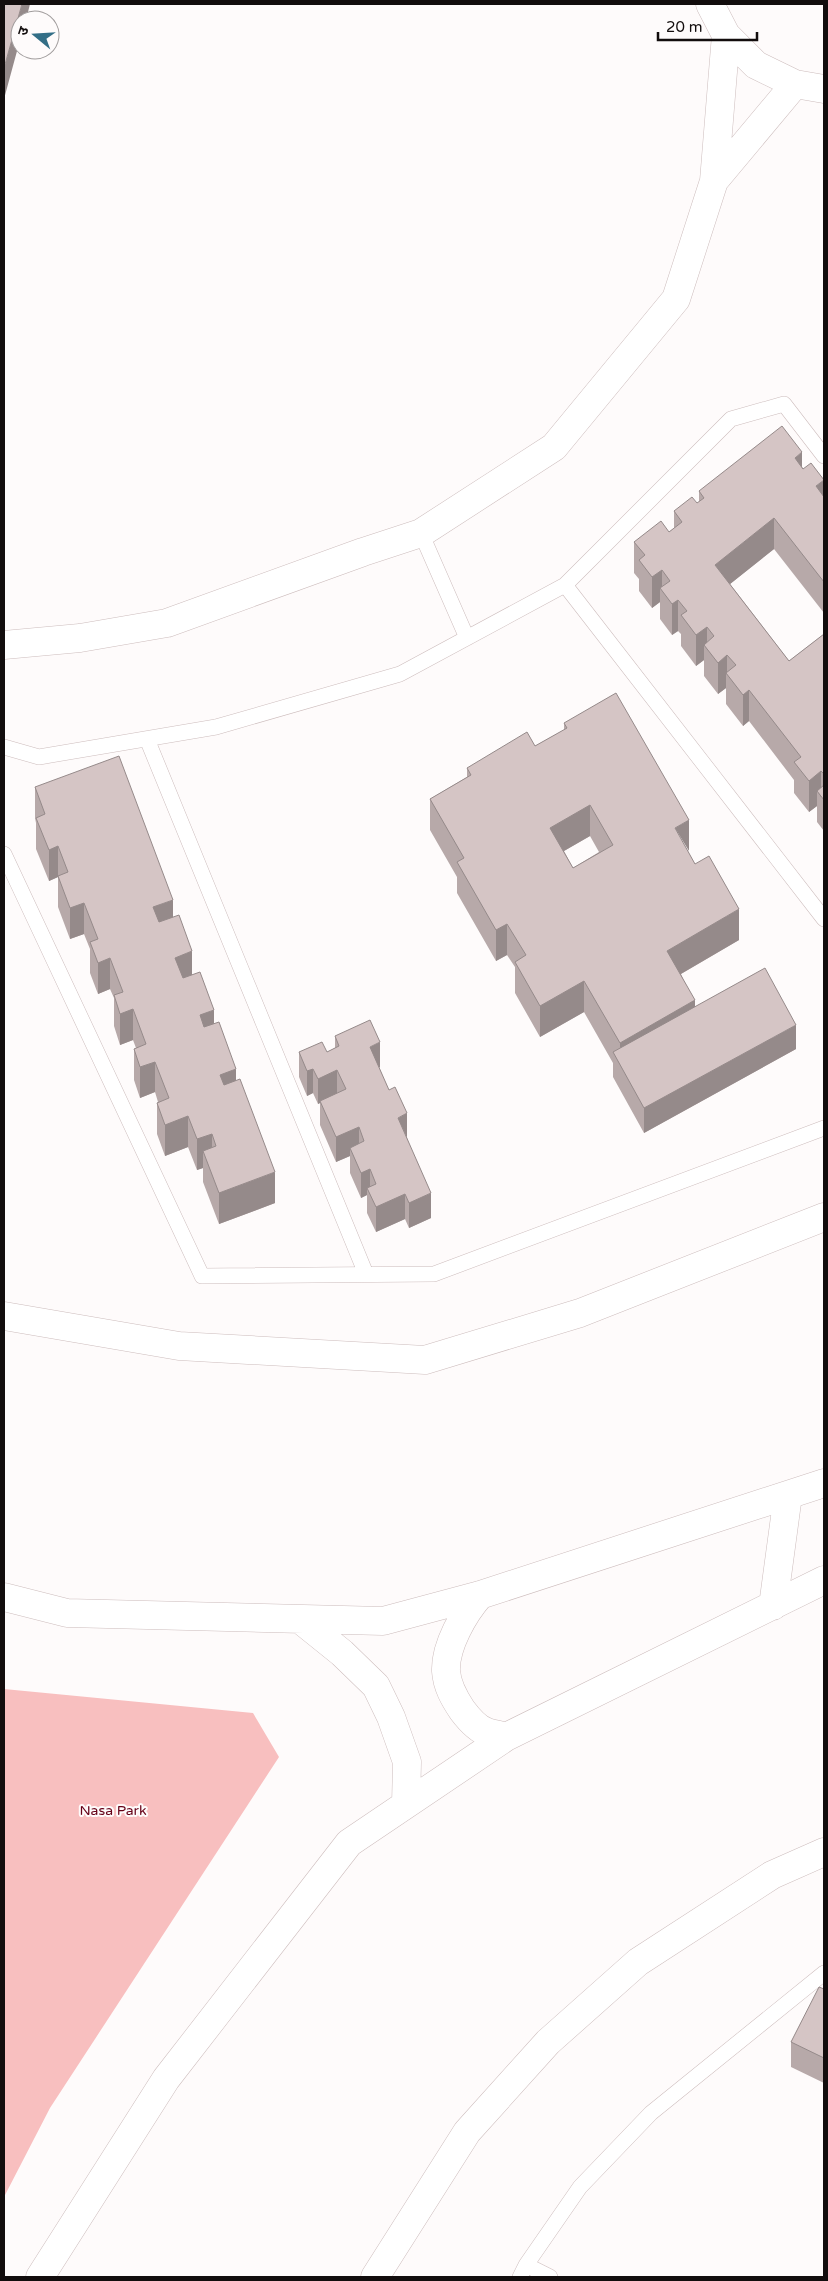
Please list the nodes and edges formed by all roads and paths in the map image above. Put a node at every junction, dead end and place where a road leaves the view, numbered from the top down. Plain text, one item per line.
1 (710, 4) edge
2 (726, 35) junction
3 (794, 84) junction
4 (824, 89) edge
5 (714, 181) junction
6 (824, 456) edge
7 (421, 533) junction
8 (565, 585) junction
9 (467, 638) junction
10 (4, 644) edge
11 (147, 739) junction
12 (4, 747) edge
13 (4, 854) edge
14 (824, 919) edge
15 (824, 1128) edge
16 (824, 1216) edge
17 (366, 1274) junction
18 (4, 1316) edge
19 (824, 1483) edge
20 (788, 1495) junction
21 (824, 1580) edge
22 (480, 1595) junction
23 (4, 1597) edge
24 (772, 1606) junction
25 (301, 1620) junction
26 (506, 1737) junction
27 (406, 1804) junction
28 (824, 1852) edge
29 (824, 1973) edge
30 (523, 2271) edge
31 (40, 2277) edge
32 (375, 2277) edge
33 (550, 2277) edge

1 - 2 street
2 - 3 street
2 - 5 street
3 - 4 street
3 - 5 street
5 - 7 street
6 - 8 lane
7 - 9 lane
7 - 10 street
8 - 9 lane
8 - 14 lane
9 - 11 lane
11 - 12 lane
11 - 17 lane
13 - 17 lane
15 - 17 lane
16 - 18 street
19 - 20 street
20 - 22 street
20 - 24 street
21 - 24 street
22 - 25 street
22 - 26 street
23 - 25 street
24 - 26 street
25 - 27 street
26 - 27 street
27 - 31 street
28 - 32 street
29 - 30 lane
30 - 33 lane

